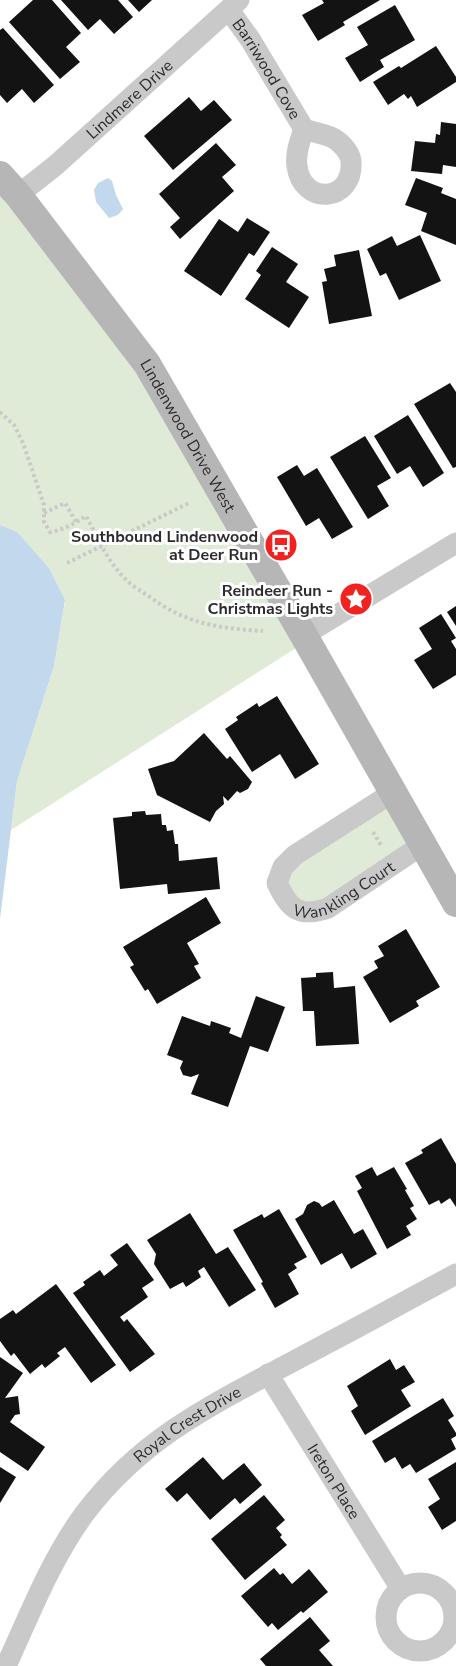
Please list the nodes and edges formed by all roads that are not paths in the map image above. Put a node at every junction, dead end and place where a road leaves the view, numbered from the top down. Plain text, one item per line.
1 (234, 5) edge
2 (304, 129) dead end
3 (9, 185) edge
4 (456, 543) edge
5 (304, 635) junction
6 (392, 793) junction
7 (422, 845) junction
8 (456, 903) edge
9 (456, 1274) edge
10 (268, 1374) junction
11 (401, 1589) dead end
12 (6, 1666) edge

1 - 2 street, Barriwood Cove
1 - 3 street, Lindmere Drive
3 - 5 street, Lindenwood Drive West
4 - 5 street
5 - 6 street, Lindenwood Drive West
6 - 7 street, Lindenwood Drive West
6 - 7 street, Wankling Court
7 - 8 street, Lindenwood Drive West
9 - 10 street, Royal Crest Drive
10 - 11 street, Ireton Place
10 - 12 street, Royal Crest Drive

